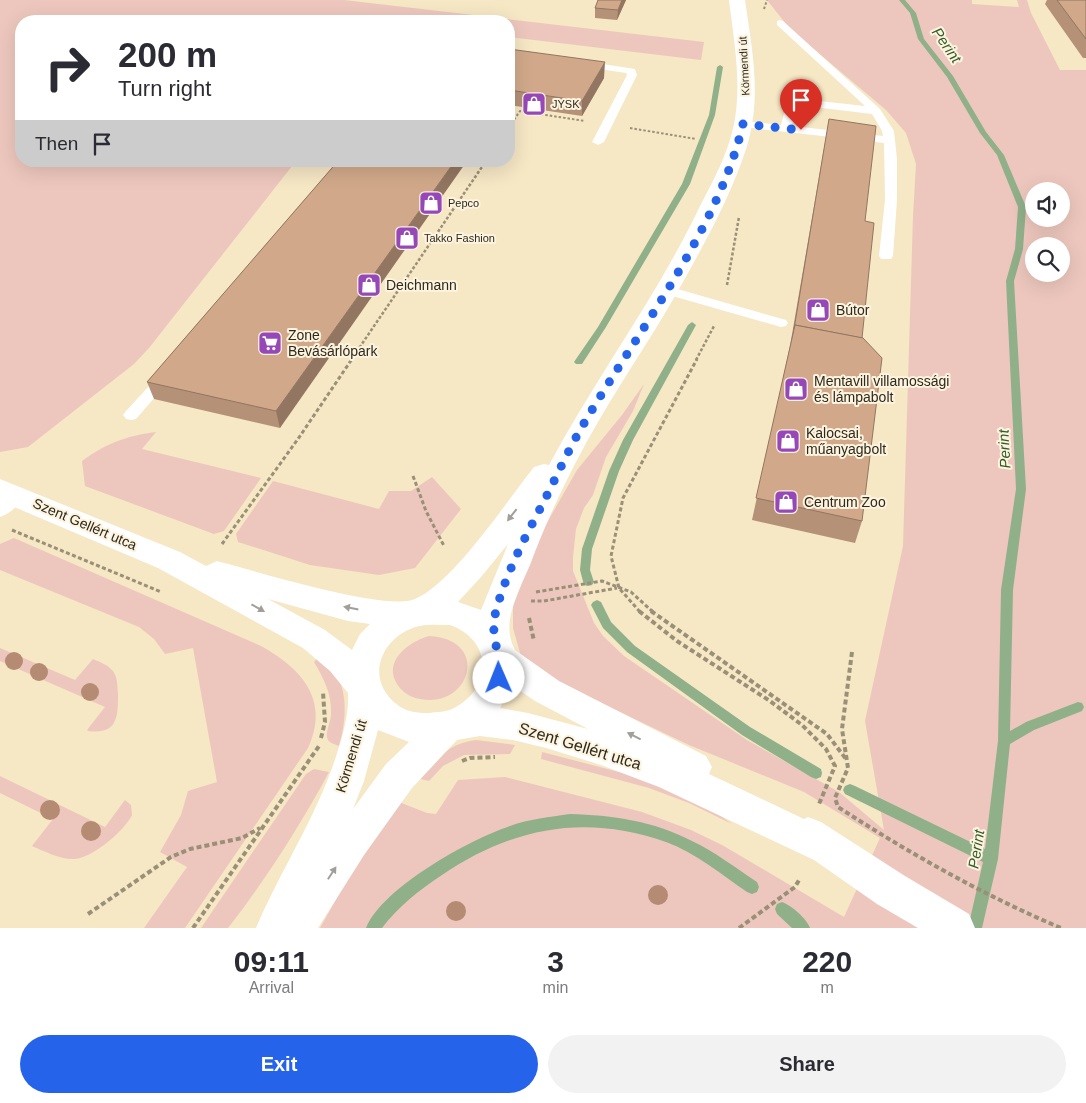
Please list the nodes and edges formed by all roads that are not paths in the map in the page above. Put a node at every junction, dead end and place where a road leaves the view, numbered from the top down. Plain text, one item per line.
1 (736, 0) edge
2 (780, 23) dead end
3 (568, 62) edge
4 (876, 111) junction
5 (743, 124) junction
6 (786, 129) junction
7 (890, 140) junction
8 (598, 142) dead end
9 (886, 256) dead end
10 (667, 290) junction
11 (781, 323) dead end
12 (175, 365) edge
13 (131, 415) dead end
14 (585, 422) junction
15 (5, 498) edge
16 (169, 560) junction
17 (416, 614) junction
18 (497, 649) junction
19 (364, 690) junction
20 (454, 724) junction
21 (823, 846) junction
22 (276, 928) edge
23 (295, 928) edge
24 (955, 928) edge

1 - 5 street, Körmendi út
2 - 4 lane
3 - 8 lane
4 - 6 lane
4 - 7 lane
5 - 6 lane
5 - 10 street, Körmendi út
6 - 7 lane
7 - 9 lane
10 - 11 lane
10 - 14 street, Körmendi út
12 - 13 lane
14 -> 17 street, Körmendi út
14 - 18 street, Körmendi út
15 - 16 street, Szent Gellért utca
17 -> 16 street, Szent Gellért utca
16 -> 19 street, Szent Gellért utca
17 - 18 street, Szent Gellért utca
17 - 19 street, Körmendi út
18 - 20 street, Körmendi út
21 -> 18 street, Szent Gellért utca
19 - 20 street, Szent Gellért utca
19 - 22 street, Körmendi út
20 - 21 street, Szent Gellért utca
23 -> 20 street, Körmendi út
21 - 24 street, Szent Gellért utca

